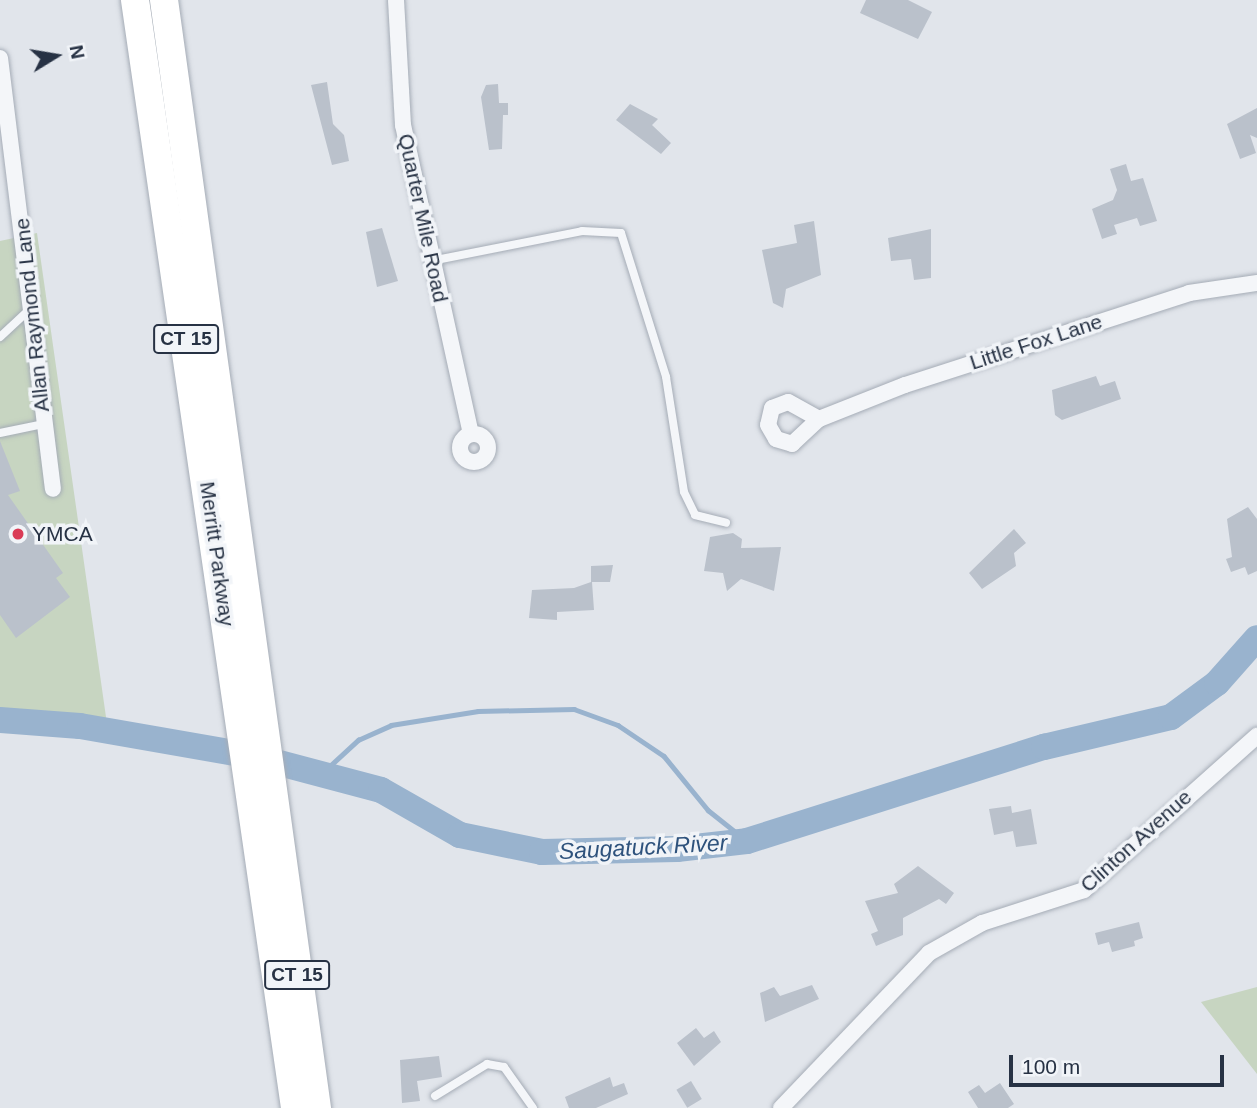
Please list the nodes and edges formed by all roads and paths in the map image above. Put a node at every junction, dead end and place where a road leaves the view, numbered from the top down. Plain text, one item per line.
1 (133, 0) edge
2 (164, 0) edge
3 (396, 0) edge
4 (0, 58) edge
5 (431, 261) junction
6 (1257, 283) edge
7 (31, 308) junction
8 (0, 337) edge
9 (819, 419) dead end
10 (44, 424) junction
11 (0, 433) edge
12 (471, 433) dead end
13 (53, 489) dead end
14 (726, 523) dead end
15 (244, 679) junction
16 (1254, 745) edge
17 (267, 843) junction
18 (435, 1096) dead end
19 (295, 1108) edge
20 (317, 1108) edge
21 (533, 1108) edge
22 (781, 1108) edge

1 - 15 highway, Merritt Parkway / CT 15
2 - 15 highway, Merritt Parkway / CT 15
3 - 5 street, Quarter Mile Road
4 - 7 street, Allan Raymond Lane
5 - 12 street, Quarter Mile Road
5 - 14 lane
6 - 9 street, Little Fox Lane
7 - 8 lane
7 - 10 street, Allan Raymond Lane
10 - 11 lane
10 - 13 street, Allan Raymond Lane
15 - 17 highway, Merritt Parkway / CT 15
16 - 22 street, Clinton Avenue
17 - 19 highway, Merritt Parkway / CT 15
17 - 20 highway, Merritt Parkway / CT 15
18 - 21 lane

